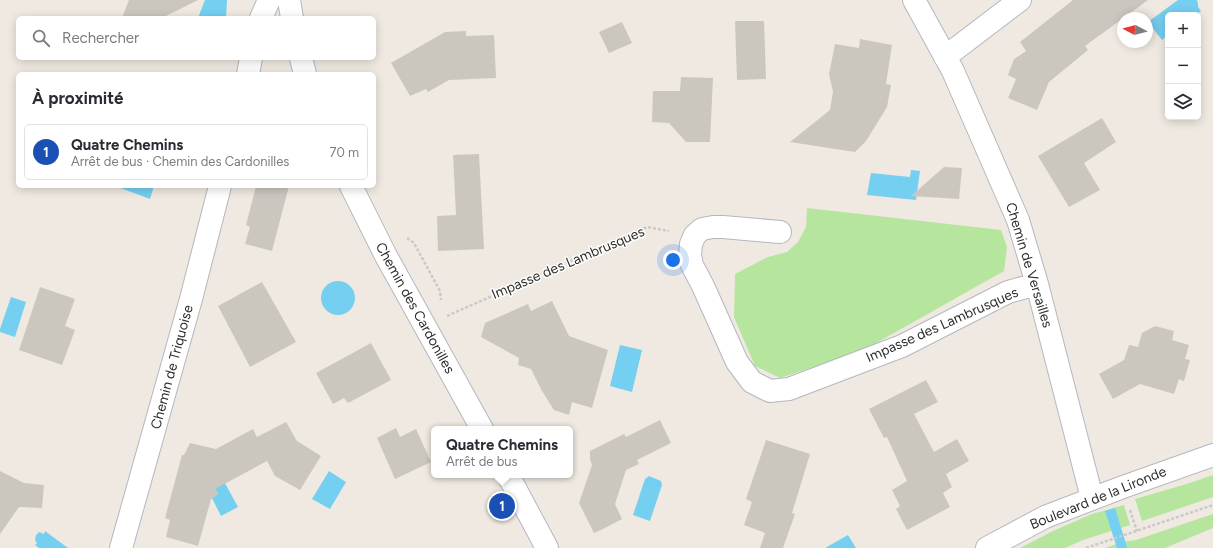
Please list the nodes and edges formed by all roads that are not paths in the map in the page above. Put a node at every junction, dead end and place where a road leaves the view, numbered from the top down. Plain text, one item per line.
1 (269, 0) edge
2 (288, 0) edge
3 (914, 0) edge
4 (1020, 0) edge
5 (262, 16) edge
6 (292, 16) edge
7 (945, 56) junction
8 (251, 60) edge
9 (302, 60) edge
10 (248, 72) edge
11 (304, 72) edge
12 (219, 188) edge
13 (352, 188) edge
14 (780, 232) dead end
15 (1037, 284) junction
16 (480, 426) edge
17 (1213, 455) edge
18 (510, 478) edge
19 (1092, 498) junction
20 (121, 548) edge
21 (547, 548) edge
22 (986, 548) edge

1 - 5 street
2 - 6 street
3 - 7 street, Chemin de Versailles
4 - 7 street
7 - 15 street, Chemin de Versailles
8 - 10 street
9 - 11 street
12 - 20 street, Chemin de Triquoise
13 - 16 street, Chemin des Cardonilles
14 - 15 street, Impasse des Lambrusques
15 - 19 street, Chemin de Versailles
17 - 19 street, Boulevard de la Lironde
18 - 21 street
19 - 22 street, Boulevard de la Lironde

